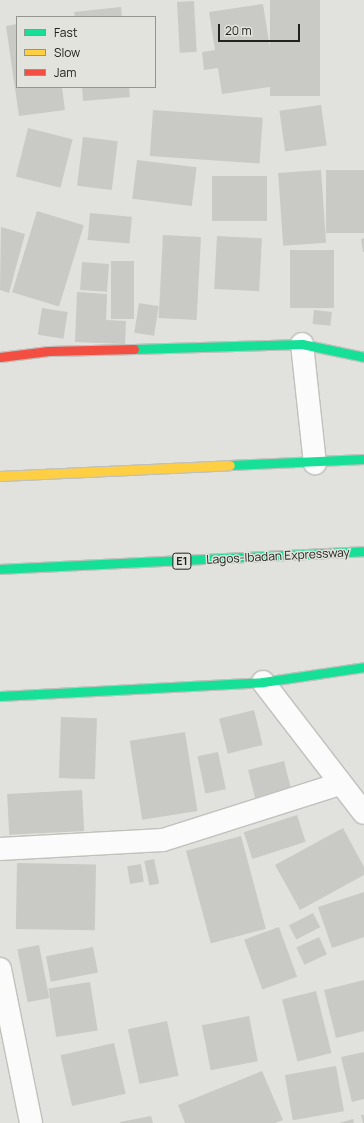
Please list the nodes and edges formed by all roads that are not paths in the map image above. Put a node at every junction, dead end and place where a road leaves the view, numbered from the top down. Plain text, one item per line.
1 (302, 344) junction
2 (0, 357) edge
3 (364, 357) edge
4 (364, 459) edge
5 (315, 463) junction
6 (0, 476) edge
7 (364, 551) edge
8 (0, 569) edge
9 (364, 667) edge
10 (263, 682) junction
11 (0, 696) edge
12 (340, 784) junction
13 (364, 813) edge
14 (0, 849) edge
15 (0, 969) edge
16 (31, 1123) edge

1 - 2 main road
1 - 3 main road
1 - 5 street
4 - 5 main road
5 - 6 main road
7 - 8 main road, Lagos-Ibadan Expressway / E1
9 - 10 main road
10 - 11 main road
10 - 12 street
12 - 13 street
12 - 14 street
15 - 16 street

